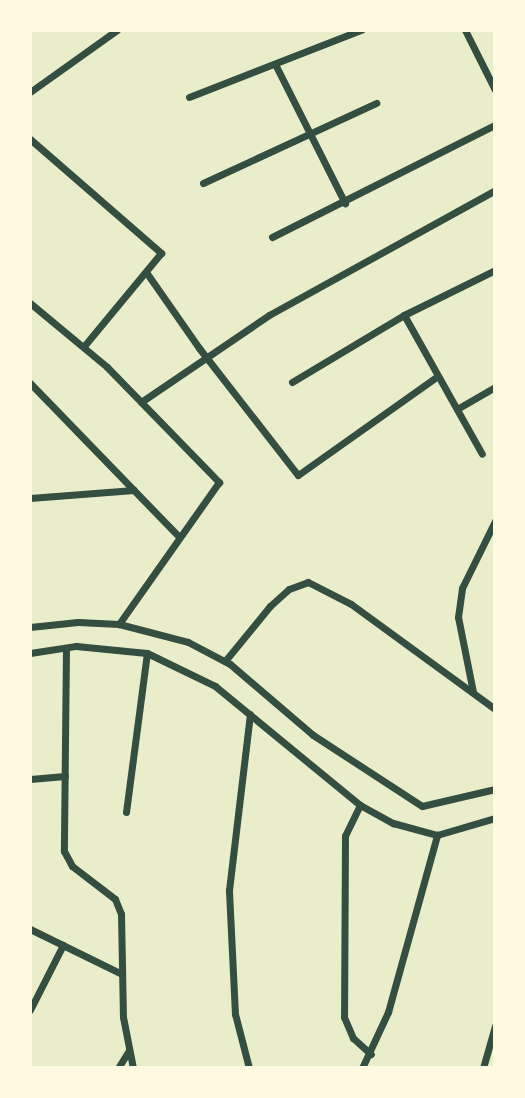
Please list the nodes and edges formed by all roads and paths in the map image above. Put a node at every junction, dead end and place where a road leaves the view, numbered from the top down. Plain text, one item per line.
1 (117, 30) edge
2 (361, 30) edge
3 (465, 30) edge
4 (275, 64) junction
5 (495, 90) edge
6 (30, 92) edge
7 (189, 97) dead end
8 (376, 103) dead end
9 (495, 125) edge
10 (311, 136) junction
11 (30, 139) edge
12 (203, 183) dead end
13 (495, 190) edge
14 (345, 203) junction
15 (272, 237) dead end
16 (495, 270) edge
17 (146, 272) junction
18 (30, 303) edge
19 (404, 315) junction
20 (84, 346) junction
21 (206, 357) junction
22 (438, 376) junction
23 (292, 382) dead end
24 (30, 383) edge
25 (495, 387) edge
26 (141, 402) junction
27 (457, 409) junction
28 (482, 454) dead end
29 (134, 490) junction
30 (30, 498) edge
31 (495, 521) edge
32 (179, 537) junction
33 (119, 624) junction
34 (30, 627) edge
35 (66, 648) junction
36 (30, 653) edge
37 (147, 653) junction
38 (225, 661) junction
39 (473, 692) junction
40 (495, 709) edge
41 (250, 714) junction
42 (65, 776) junction
43 (30, 779) edge
44 (495, 789) edge
45 (360, 805) junction
46 (126, 812) dead end
47 (495, 818) edge
48 (437, 835) junction
49 (30, 929) edge
50 (63, 945) junction
51 (122, 974) junction
52 (30, 1010) edge
53 (495, 1026) edge
54 (128, 1052) junction
55 (371, 1054) junction
56 (118, 1068) edge
57 (133, 1068) edge
58 (249, 1068) edge
59 (362, 1068) edge
60 (483, 1068) edge

1 - 6 street
2 - 4 street
3 - 5 street
4 - 7 street
4 - 10 street
8 - 10 street
9 - 14 street
10 - 12 street
10 - 14 street
11 - 17 street
13 - 21 street
14 - 15 street
16 - 19 street
17 - 20 street
17 - 21 street
18 - 20 street
19 - 22 street
19 - 23 street
20 - 26 street
21 - 22 street
21 - 26 street
22 - 27 street
24 - 29 street
25 - 27 street
26 - 32 street
27 - 28 street
29 - 30 street
29 - 32 street
31 - 39 street
32 - 33 street
33 - 34 street
33 - 38 street
35 - 36 street
35 - 37 street
35 - 42 street
37 - 41 street
37 - 46 street
38 - 39 street
38 - 44 street
39 - 40 street
41 - 45 street
41 - 58 street
42 - 43 street
42 - 51 street
45 - 48 street
45 - 55 street
47 - 48 street
48 - 55 street
49 - 50 street
50 - 51 street
50 - 52 street
51 - 54 street
53 - 60 street
54 - 56 street
54 - 57 street
55 - 59 street

